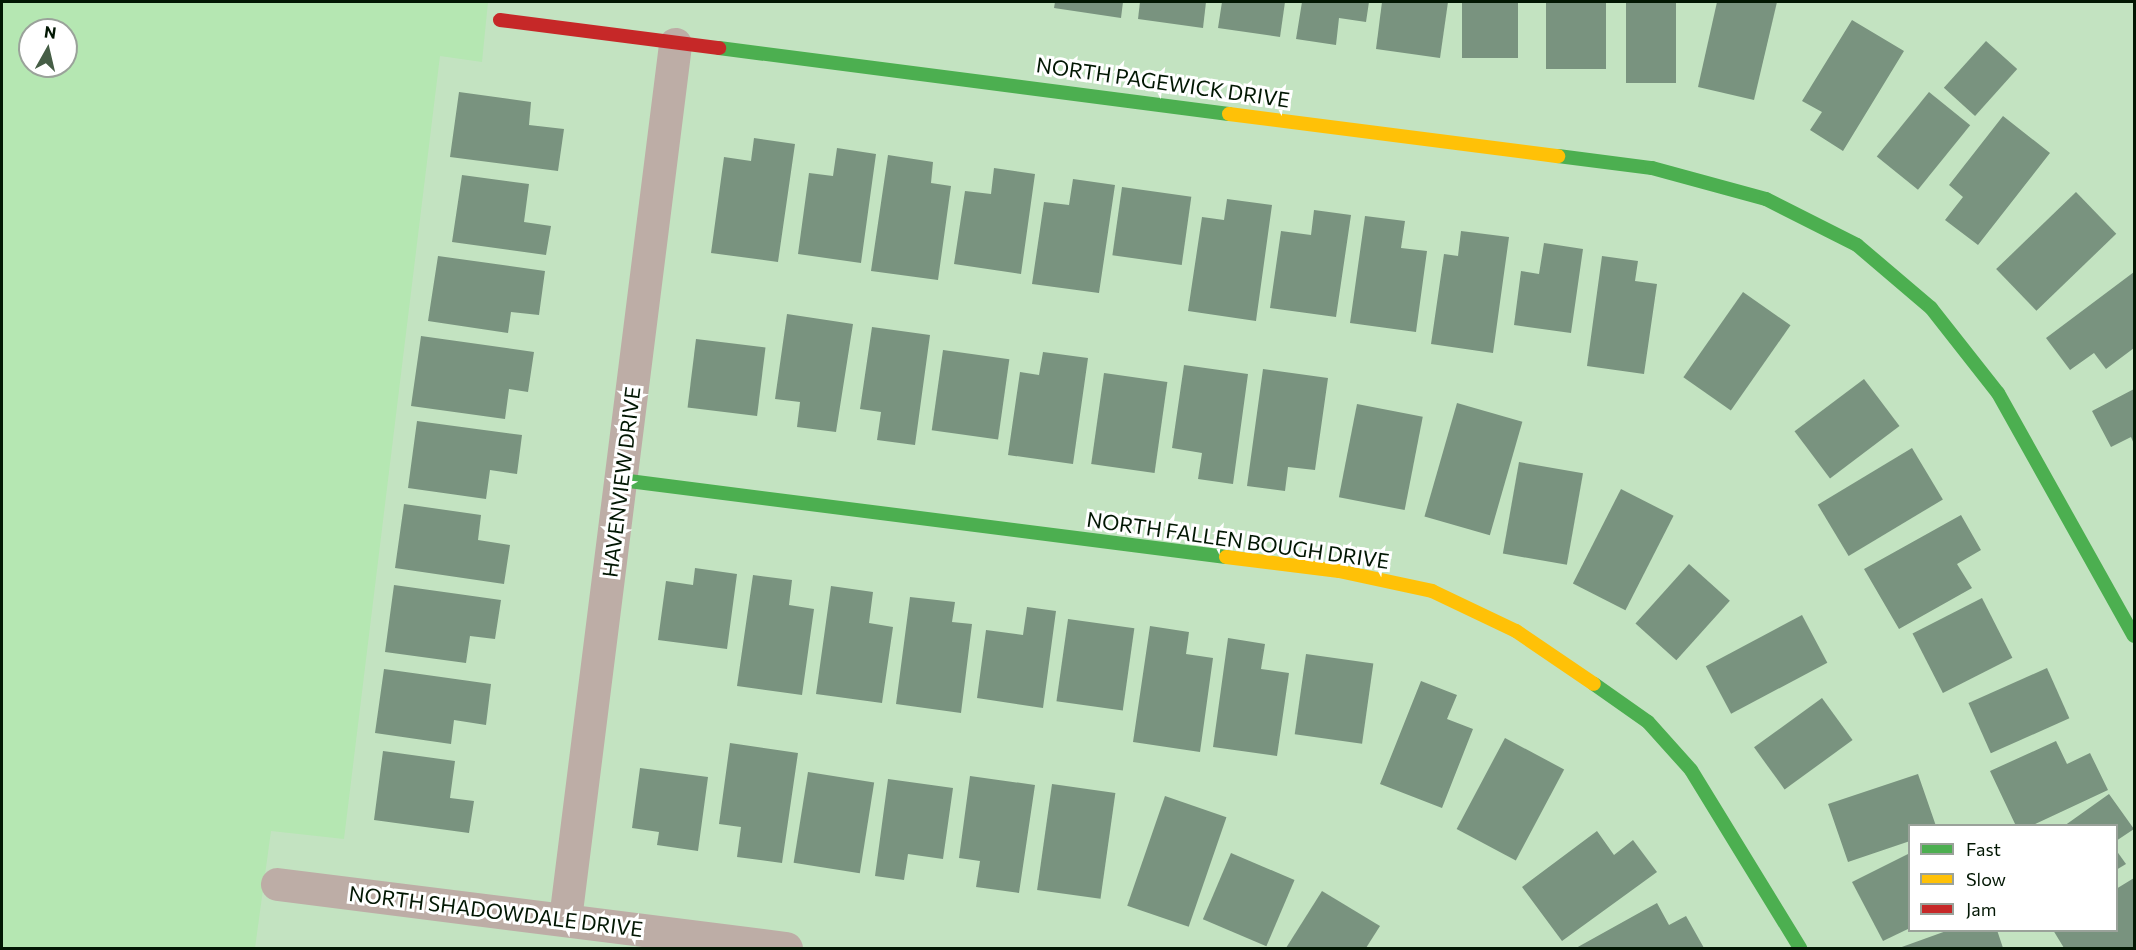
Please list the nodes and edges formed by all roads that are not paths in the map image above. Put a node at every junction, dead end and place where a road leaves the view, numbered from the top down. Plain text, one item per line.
1 (500, 20) dead end
2 (675, 44) junction
3 (621, 480) junction
4 (2134, 636) edge
5 (277, 884) dead end
6 (566, 919) junction
7 (786, 948) edge
8 (1800, 948) edge

1 - 2 street, NORTH PAGEWICK DRIVE
2 - 3 street, HAVENVIEW DRIVE
2 - 4 street, NORTH PAGEWICK DRIVE
3 - 6 street, HAVENVIEW DRIVE
3 - 8 street, NORTH FALLEN BOUGH DRIVE
5 - 6 street, NORTH SHADOWDALE DRIVE
6 - 7 street, NORTH SHADOWDALE DRIVE

